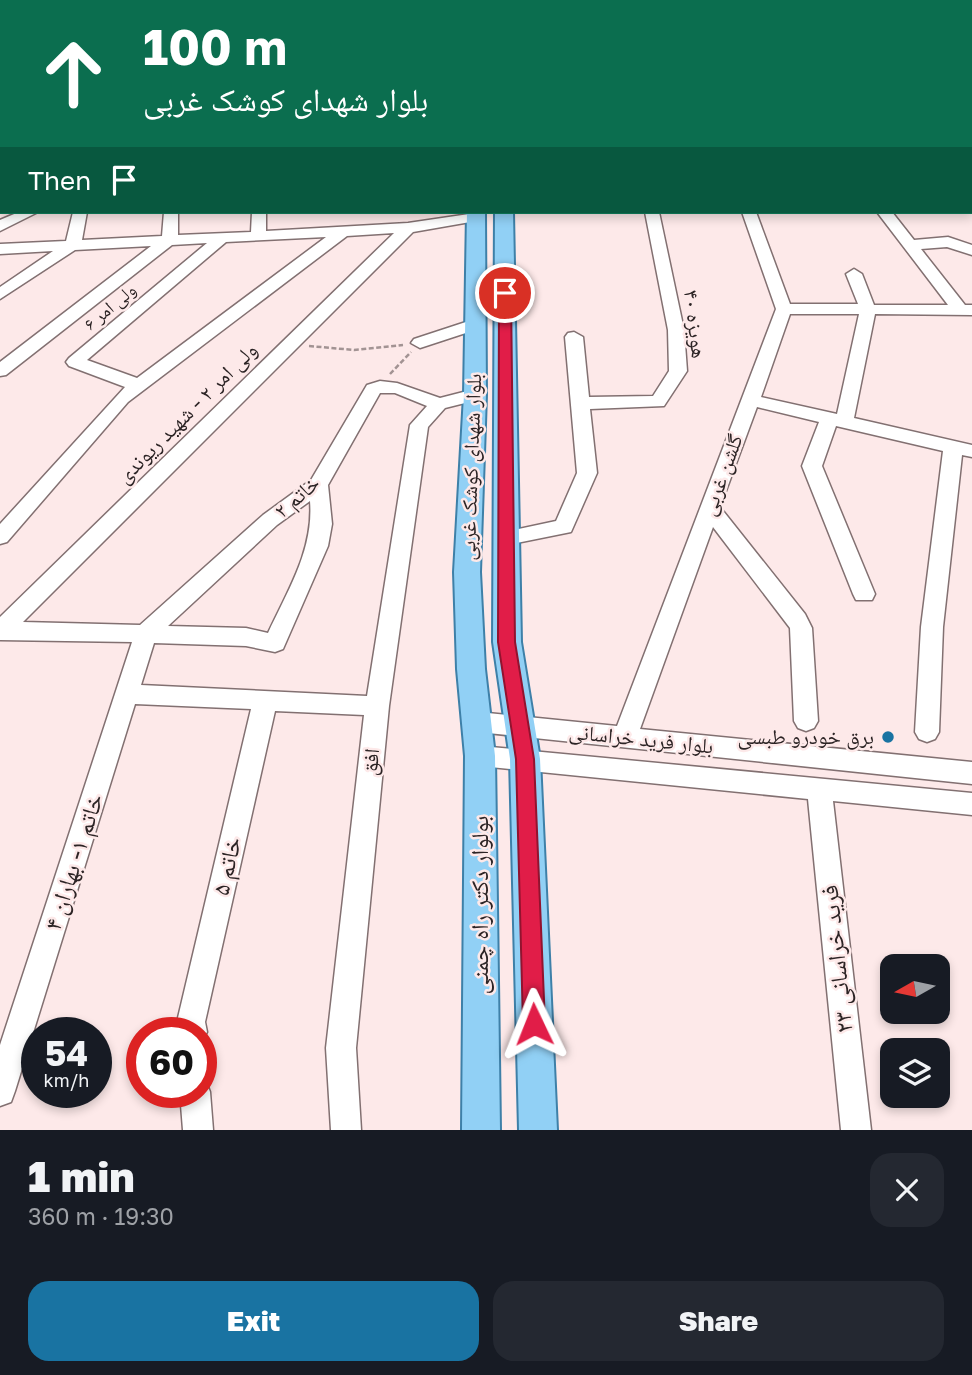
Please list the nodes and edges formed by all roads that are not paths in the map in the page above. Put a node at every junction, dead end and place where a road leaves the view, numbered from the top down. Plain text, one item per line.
1 (817, 0) edge
2 (829, 0) edge
3 (27, 214) edge
4 (80, 214) edge
5 (171, 214) edge
6 (259, 214) edge
7 (354, 214) edge
8 (476, 214) edge
9 (504, 214) edge
10 (653, 214) edge
11 (750, 214) edge
12 (886, 214) edge
13 (444, 217) edge
14 (0, 226) edge
15 (408, 228) junction
16 (350, 230) junction
17 (258, 234) junction
18 (223, 237) junction
19 (170, 239) junction
20 (73, 244) junction
21 (910, 245) junction
22 (0, 249) edge
23 (972, 250) edge
24 (854, 274) dead end
25 (0, 294) edge
26 (784, 309) junction
27 (868, 309) junction
28 (966, 310) edge
29 (475, 324) junction
30 (574, 337) dead end
31 (419, 343) road end
32 (0, 371) edge
33 (138, 385) junction
34 (475, 395) junction
35 (750, 400) junction
36 (580, 403) junction
37 (439, 404) junction
38 (837, 420) junction
39 (962, 449) edge
40 (318, 485) junction
41 (710, 508) junction
42 (22, 512) junction
43 (0, 514) edge
44 (0, 537) edge
45 (507, 538) junction
46 (507, 570) junction
47 (467, 572) junction
48 (864, 594) dead end
49 (0, 631) edge
50 (146, 633) junction
51 (128, 694) junction
52 (265, 701) junction
53 (377, 706) junction
54 (806, 721) dead end
55 (478, 722) junction
56 (927, 732) dead end
57 (625, 738) junction
58 (523, 743) junction
59 (746, 751) junction
60 (480, 755) junction
61 (972, 773) edge
62 (745, 780) junction
63 (819, 788) junction
64 (972, 804) edge
65 (192, 1017) edge
66 (0, 1091) edge
67 (196, 1108) edge
68 (198, 1130) edge
69 (346, 1130) edge
70 (481, 1130) edge
71 (538, 1130) edge
72 (856, 1130) edge

1 - 2 street
3 - 14 street
4 - 20 street
5 - 19 street
6 - 17 street
7 - 16 street
8 - 13 street
8 - 29 main road, بلوار شهدای کوشک غربی
9 - 45 main road, بلوار شهدای کوشک غربی
10 - 36 street, هویزه ۴۰
11 - 26 street
12 - 21 street
13 - 15 street
15 - 16 street
15 - 49 street, ولی امر ۲ - شهید ریوندی
16 - 17 street
16 - 33 street
17 - 18 street
18 - 19 street
18 - 33 street, ولی امر ۶
19 - 20 street
19 - 32 street
20 - 22 street
20 - 25 street
21 - 23 street
21 - 28 street
24 - 27 street
26 - 27 street
26 - 35 street, گلشن غربی
27 - 28 street
27 - 38 street
29 - 31 street
29 - 34 main road, بلوار شهدای کوشک غربی
30 - 36 street
33 - 42 street
34 - 37 street
34 - 47 main road, بلوار شهدای کوشک غربی
35 - 38 street
35 - 41 street, گلشن غربی
36 - 45 street
37 - 40 street, خاتم ۲
37 - 53 street, افق
38 - 39 street
38 - 48 street
39 - 56 street
40 - 50 street, خاتم ۲
40 - 50 street
41 - 54 street
41 - 57 street, گلشن غربی
42 - 43 street
42 - 44 street
45 - 46 main road, بلوار شهدای کوشک غربی
46 - 47 main road
46 - 58 main road, بلوار شهدای کوشک غربی
47 - 55 main road, بلوار شهدای کوشک غربی
49 - 50 street
50 - 51 street, خاتم ۱- بهاران ۴
51 - 52 street
51 - 66 street, خاتم ۱- بهاران ۴
52 - 53 street
52 - 65 street, خاتم ۵
53 - 69 street, افق
55 - 58 street, بلوار فرید خراسانی
55 - 60 main road, بولوار دکتر راه چمنی
57 - 58 street, بلوار فرید خراسانی
57 - 59 street, بلوار فرید خراسانی
58 - 60 street, بلوار فرید خراسانی
58 - 62 street, بلوار فرید خراسانی
58 - 71 main road
59 - 61 street, بلوار فرید خراسانی
59 - 62 street
60 - 70 main road, بولوار دکتر راه چمنی
62 - 63 street, بلوار فرید خراسانی
63 - 64 street, بلوار فرید خراسانی
63 - 72 street, فرید خراسانی ۲۳
67 - 68 street

